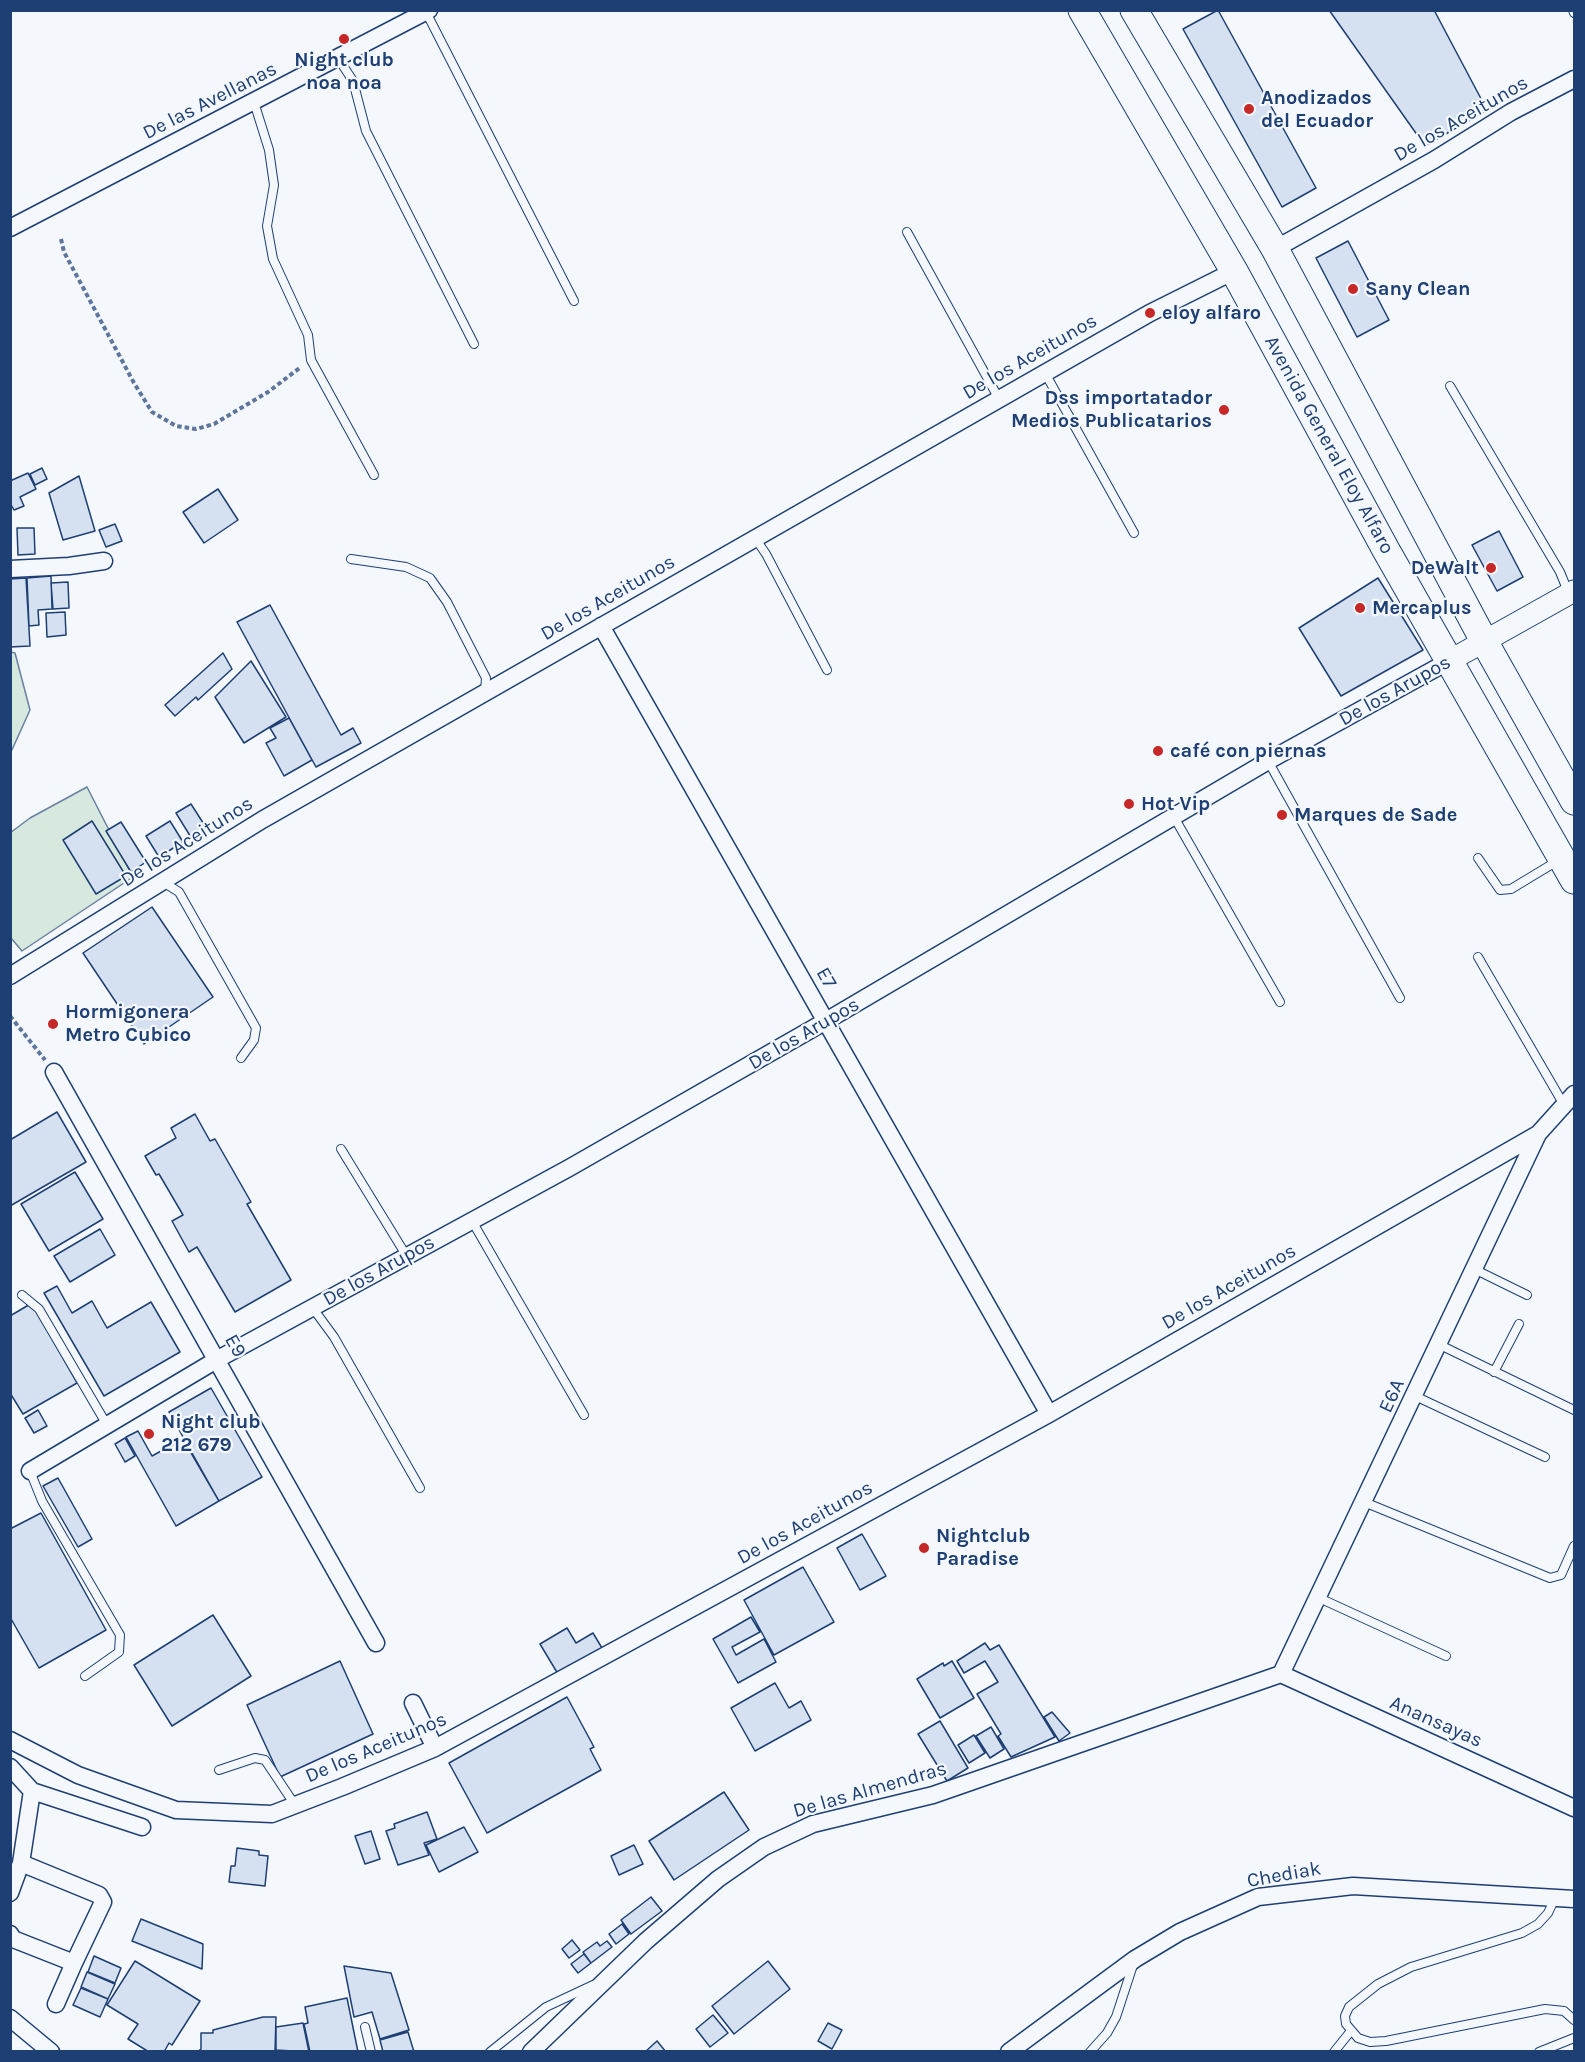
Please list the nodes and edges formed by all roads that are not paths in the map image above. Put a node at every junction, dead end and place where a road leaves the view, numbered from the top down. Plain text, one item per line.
1 (1082, 10) edge
2 (1134, 10) edge
3 (427, 11) edge
4 (338, 58) junction
5 (1575, 79) edge
6 (254, 102) junction
7 (10, 228) edge
8 (907, 232) dead end
9 (1275, 249) junction
10 (1234, 271) junction
11 (574, 301) dead end
12 (474, 344) dead end
13 (1045, 374) junction
14 (1450, 386) dead end
15 (999, 399) junction
16 (374, 475) dead end
17 (1134, 533) dead end
18 (755, 538) junction
19 (351, 559) dead end
20 (104, 561) dead end
21 (10, 569) edge
22 (1572, 592) edge
23 (601, 626) junction
24 (1484, 641) junction
25 (1449, 661) junction
26 (827, 670) dead end
27 (485, 692) junction
28 (1268, 761) junction
29 (1575, 801) edge
30 (1174, 817) junction
31 (1478, 858) dead end
32 (1568, 869) edge
33 (163, 882) junction
34 (1478, 957) dead end
35 (10, 976) edge
36 (1400, 998) dead end
37 (1280, 1002) dead end
38 (826, 1021) junction
39 (241, 1058) dead end
40 (54, 1072) road end
41 (1569, 1100) edge
42 (1538, 1134) junction
43 (341, 1149) dead end
44 (472, 1221) junction
45 (406, 1255) junction
46 (1474, 1269) junction
47 (22, 1295) dead end
48 (1527, 1295) dead end
49 (312, 1307) junction
50 (1519, 1324) dead end
51 (1438, 1344) junction
52 (218, 1359) junction
53 (1494, 1371) junction
54 (1415, 1396) junction
55 (1575, 1410) edge
56 (1049, 1414) junction
57 (584, 1415) dead end
58 (107, 1425) junction
59 (1545, 1457) dead end
60 (30, 1471) joint
61 (420, 1488) dead end
62 (1364, 1502) junction
63 (1575, 1545) edge
64 (1316, 1597) junction
65 (376, 1643) dead end
66 (1446, 1656) dead end
67 (1281, 1674) junction
68 (85, 1676) dead end
69 (413, 1703) dead end
70 (10, 1740) edge
71 (435, 1748) junction
72 (10, 1767) edge
73 (219, 1770) dead end
74 (32, 1791) junction
75 (295, 1805) junction
76 (1575, 1808) edge
77 (142, 1827) dead end
78 (21, 1863) junction
79 (10, 1893) edge
80 (1555, 1897) junction
81 (1575, 1899) edge
82 (10, 1934) edge
83 (1135, 1959) junction
84 (74, 1963) junction
85 (605, 1981) junction
86 (56, 2004) dead end
87 (10, 2018) edge
88 (1575, 2020) edge
89 (365, 2027) dead end
90 (1350, 2032) junction
91 (1575, 2038) edge
92 (51, 2052) edge
93 (371, 2052) edge
94 (490, 2052) edge
95 (531, 2052) edge
96 (1009, 2052) edge
97 (1090, 2052) edge
98 (1334, 2052) edge
99 (1539, 2052) edge

1 - 10 main road, Avenida General Eloy Alfaro
2 - 9 main road
3 - 4 street, De las Avellanas
3 - 11 lane
4 - 6 street, De las Avellanas
4 - 12 lane
5 - 9 street, De los Aceitunos
6 - 7 street, De las Avellanas
6 - 16 lane
8 - 15 lane
9 - 24 main road
10 - 13 street, De los Aceitunos
10 - 25 main road, Avenida General Eloy Alfaro
13 - 15 street, De los Aceitunos
13 - 17 lane
14 - 22 lane
15 - 18 street, De los Aceitunos
18 - 23 street, De los Aceitunos
18 - 26 lane
19 - 27 lane
20 - 21 street
22 - 24 street, De los Arupos
23 - 27 street, De los Aceitunos
23 - 38 street, E7
24 - 25 street, De los Arupos
24 - 29 main road
25 - 28 street, De los Arupos
25 - 32 main road, Avenida General Eloy Alfaro
27 - 33 street, De los Aceitunos
28 - 30 street, De los Arupos
28 - 36 lane
30 - 37 lane
30 - 38 street, De los Arupos
31 - 32 lane
33 - 35 street, De los Aceitunos
33 - 39 lane
34 - 41 lane
38 - 44 street, De los Arupos
38 - 56 street, E7
40 - 52 street, E9
41 - 42 street, De los Aceitunos
42 - 46 street, E6A
42 - 56 street, De los Aceitunos
43 - 45 lane
44 - 45 street, De los Arupos
44 - 57 lane
45 - 49 street, De los Arupos
46 - 48 lane
46 - 51 street, E6A
47 - 58 lane
49 - 52 street, De los Arupos
49 - 61 lane
50 - 53 lane
51 - 53 lane
51 - 54 street, E6A
52 - 58 street, De los Arupos
52 - 65 street, E9
53 - 55 lane
54 - 59 lane
54 - 62 street, E6A
56 - 71 street, De los Aceitunos
58 - 60 street, De los Arupos
60 - 68 lane
62 - 63 lane
62 - 64 street, E6A
64 - 66 lane
64 - 67 street, E6A
67 - 76 street, Anansayas
67 - 85 street, De las Almendras
69 - 71 street
70 - 75 street, De los Aceitunos
71 - 75 street, De los Aceitunos
72 - 74 street
73 - 75 lane
74 - 77 street
74 - 78 street
78 - 79 street
78 - 84 street
80 - 81 street, Chediak
80 - 83 street, Chediak
80 - 90 lane
82 - 84 street
83 - 96 street, Chediak
83 - 97 lane
84 - 86 street
85 - 94 lane
85 - 95 street, De las Almendras
87 - 92 street
88 - 90 lane
89 - 93 lane
90 - 98 lane
91 - 99 lane

